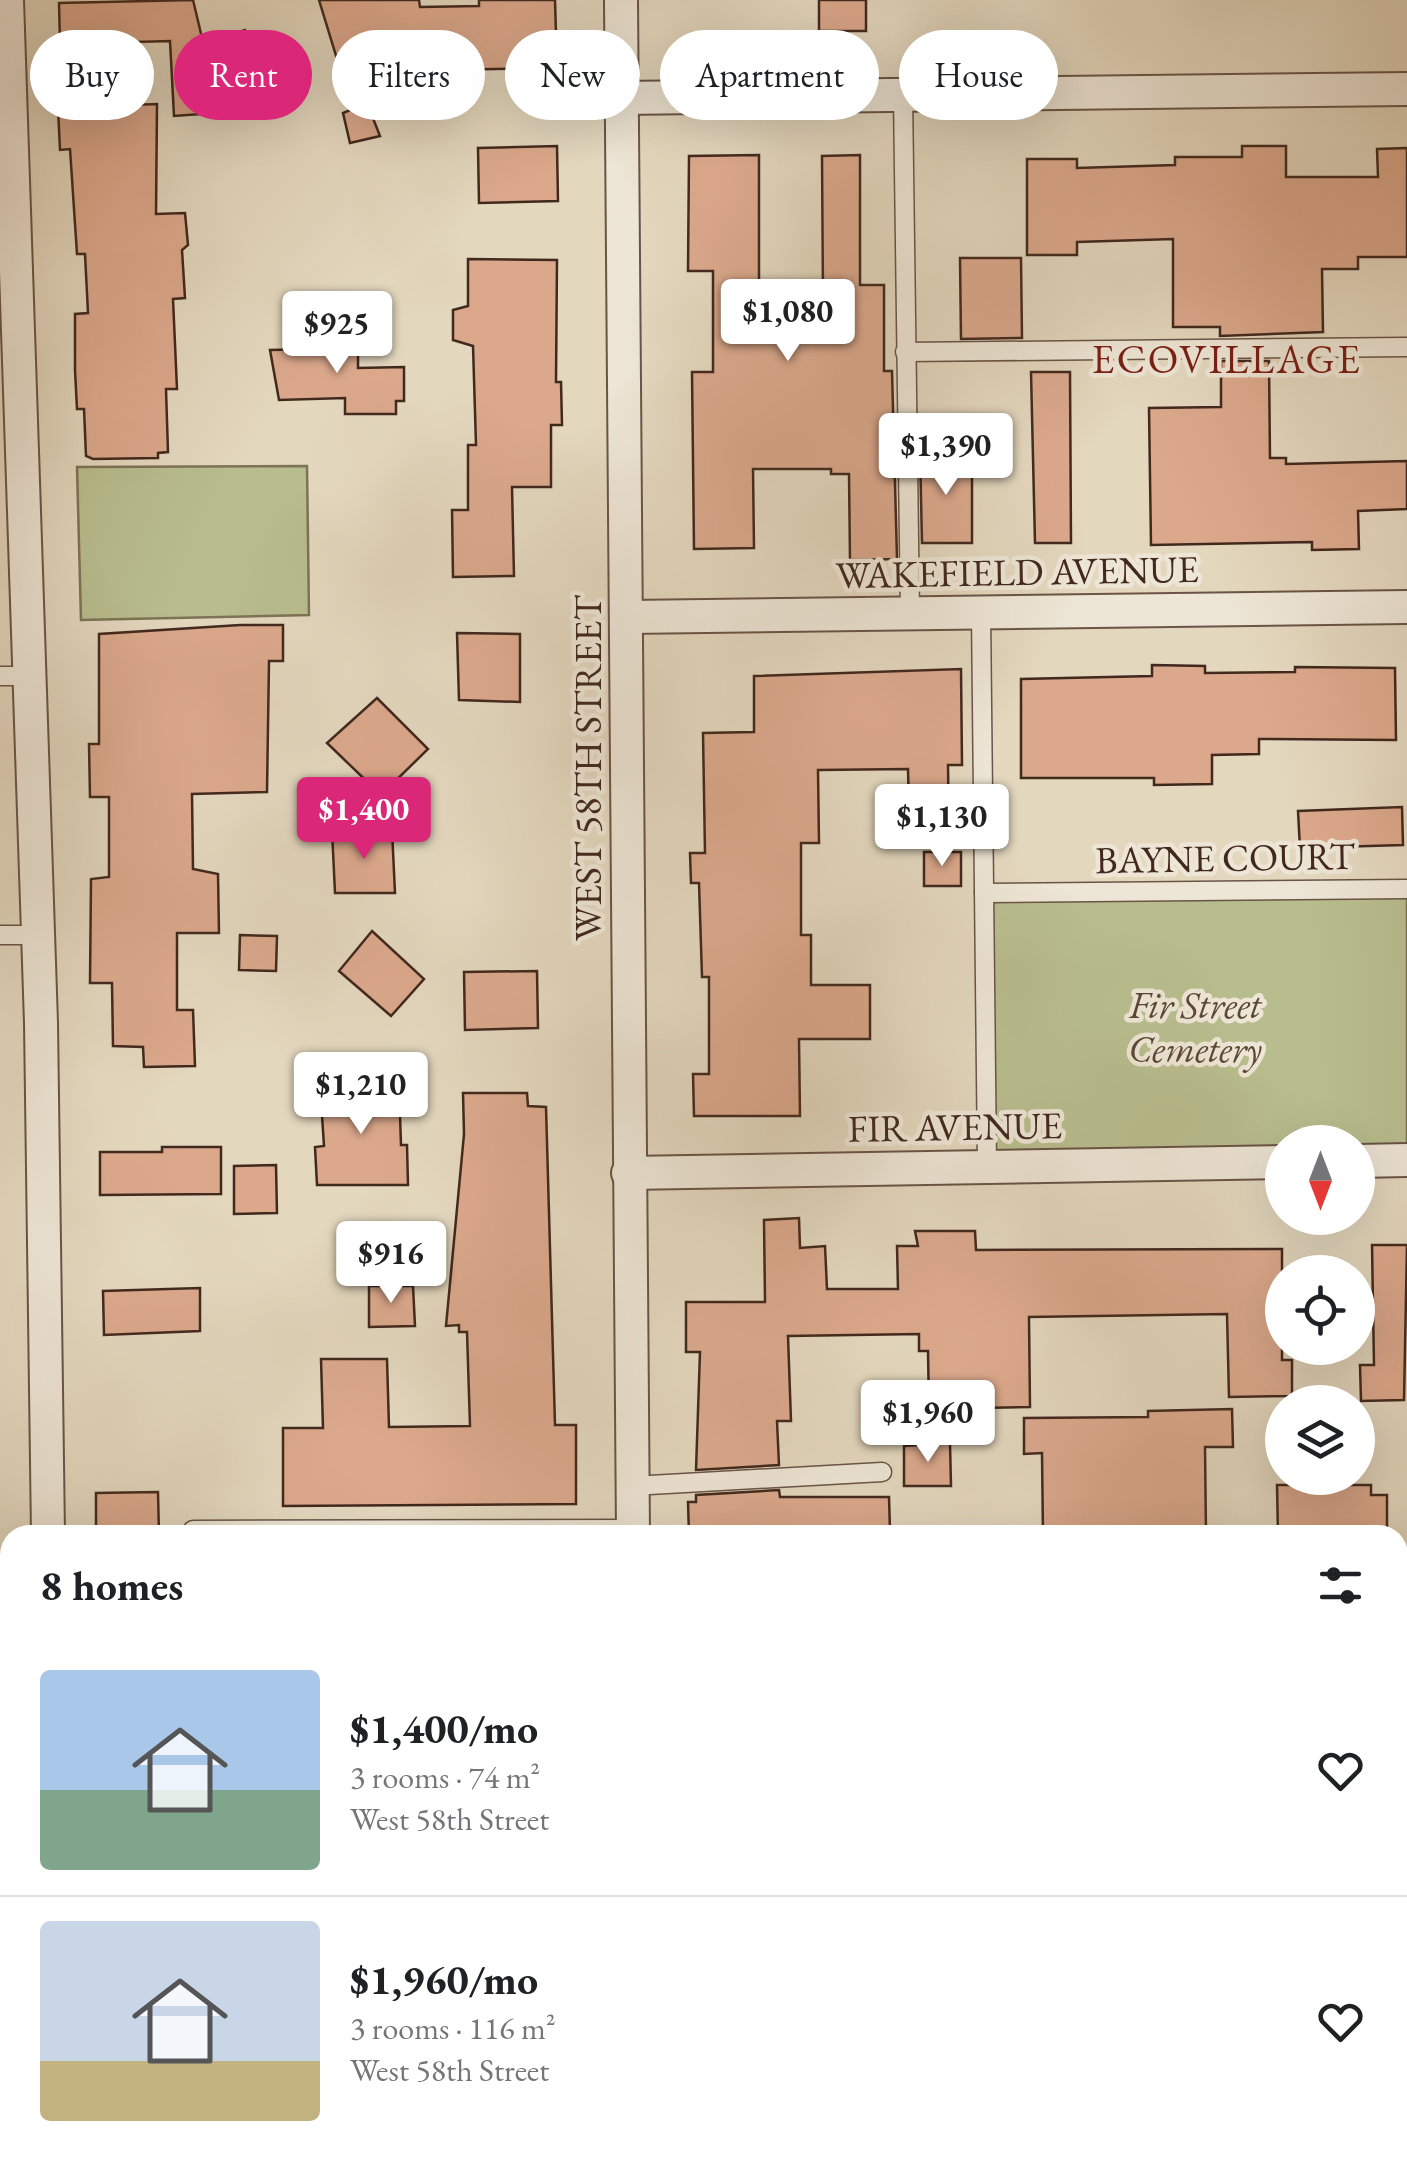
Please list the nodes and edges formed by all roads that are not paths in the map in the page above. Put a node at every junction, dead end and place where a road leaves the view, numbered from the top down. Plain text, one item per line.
1 (7, 0) edge
2 (621, 0) edge
3 (621, 30) edge
4 (1407, 89) edge
5 (1058, 92) edge
6 (899, 94) edge
7 (640, 98) edge
8 (621, 120) edge
9 (903, 120) edge
10 (1407, 347) edge
11 (906, 352) junction
12 (1407, 608) edge
13 (981, 612) junction
14 (910, 614) junction
15 (628, 617) junction
16 (14, 676) edge
17 (1407, 889) edge
18 (984, 893) junction
19 (0, 935) edge
20 (38, 935) junction
21 (1407, 1160) edge
22 (1375, 1161) edge
23 (1265, 1162) edge
24 (987, 1166) junction
25 (628, 1172) junction
26 (882, 1472) dead end
27 (632, 1486) junction
28 (48, 1525) edge
29 (633, 1525) edge

1 - 16 street
2 - 3 street, WEST 58TH STREET
4 - 5 street
6 - 7 street
8 - 15 street, WEST 58TH STREET
9 - 11 lane
10 - 11 lane
11 - 14 lane
12 - 13 street, WAKEFIELD AVENUE
13 - 14 street, WAKEFIELD AVENUE
13 - 18 lane
14 - 15 street, WAKEFIELD AVENUE
15 - 25 street, WEST 58TH STREET
16 - 20 street
17 - 18 lane, BAYNE COURT
18 - 24 lane
19 - 20 lane
20 - 28 street
21 - 22 street
23 - 24 street, FIR AVENUE
24 - 25 street, FIR AVENUE
25 - 27 street, WEST 58TH STREET
26 - 27 lane
27 - 29 street, WEST 58TH STREET

